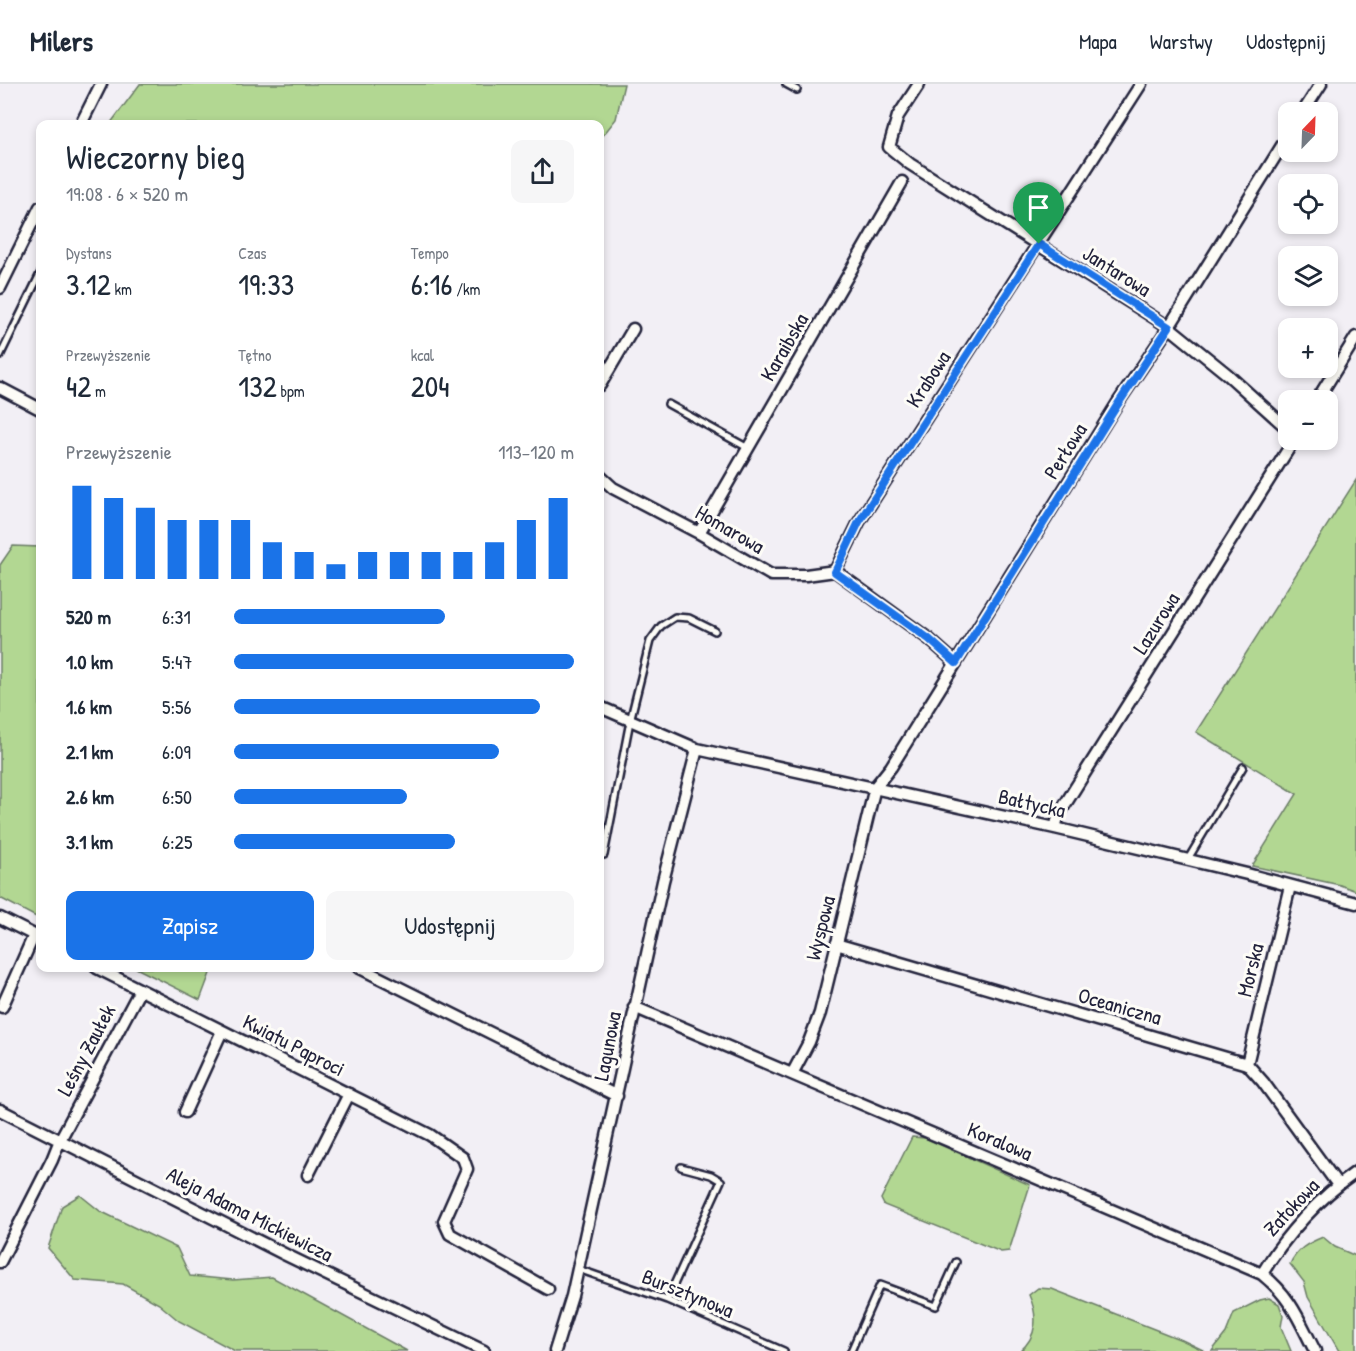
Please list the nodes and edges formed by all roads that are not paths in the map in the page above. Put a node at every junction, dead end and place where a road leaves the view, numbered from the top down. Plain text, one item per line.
1 (101, 84) edge
2 (786, 84) edge
3 (919, 84) edge
4 (1141, 84) edge
5 (1321, 84) edge
6 (796, 90) dead end
7 (1309, 102) edge
8 (83, 120) edge
9 (1278, 152) edge
10 (902, 182) dead end
11 (36, 215) edge
12 (1039, 244) junction
13 (36, 282) edge
14 (0, 288) edge
15 (1169, 327) junction
16 (633, 329) dead end
17 (1356, 337) edge
18 (0, 356) edge
19 (604, 378) edge
20 (0, 388) edge
21 (1323, 390) edge
22 (668, 404) dead end
23 (36, 407) edge
24 (1278, 420) edge
25 (748, 448) junction
26 (1288, 450) edge
27 (604, 480) edge
28 (699, 532) junction
29 (835, 572) junction
30 (715, 631) dead end
31 (956, 663) junction
32 (604, 709) edge
33 (630, 721) junction
34 (697, 749) junction
35 (1243, 767) dead end
36 (875, 787) junction
37 (1055, 828) junction
38 (604, 855) edge
39 (1187, 860) junction
40 (1290, 886) junction
41 (1356, 903) edge
42 (0, 918) edge
43 (36, 936) edge
44 (36, 939) edge
45 (836, 944) junction
46 (105, 972) edge
47 (368, 972) edge
48 (140, 990) junction
49 (2, 1007) dead end
50 (634, 1007) junction
51 (222, 1031) junction
52 (1247, 1064) junction
53 (792, 1074) junction
54 (349, 1094) junction
55 (617, 1096) junction
56 (0, 1110) edge
57 (185, 1112) dead end
58 (60, 1140) junction
59 (681, 1167) dead end
60 (1356, 1172) edge
61 (308, 1175) dead end
62 (1338, 1185) junction
63 (2, 1255) edge
64 (956, 1262) dead end
65 (578, 1269) junction
66 (1262, 1274) junction
67 (549, 1289) dead end
68 (667, 1299) junction
69 (484, 1351) edge
70 (555, 1351) edge
71 (784, 1351) edge
72 (851, 1351) edge
73 (1315, 1351) edge

1 - 8 street
2 - 6 lane
3 - 12 street, Jantarowa
4 - 12 street, Krabowa
5 - 7 street
9 - 15 street, Perłowa
10 - 25 street, Karaibska
11 - 14 street
12 - 15 street, Jantarowa
12 - 29 street, Krabowa
13 - 18 lane
15 - 24 street, Jantarowa
15 - 31 street, Perłowa
16 - 19 street
17 - 21 street
20 - 23 street
22 - 25 lane
25 - 28 street, Karaibska
26 - 37 street, Lazurowa
27 - 28 street, Homarowa
28 - 29 street, Homarowa
29 - 31 street
30 - 33 lane
31 - 36 street, Perłowa
32 - 33 street, Bałtycka
33 - 34 street, Bałtycka
33 - 38 lane
34 - 36 street, Bałtycka
34 - 50 street, Lagunowa
35 - 39 lane
36 - 37 street, Bałtycka
36 - 45 street, Wyspowa
37 - 39 street, Bałtycka
39 - 40 street, Bałtycka
40 - 41 street, Bałtycka
40 - 52 street, Morska
42 - 43 street
44 - 49 street
45 - 52 street, Oceaniczna
45 - 53 street, Wyspowa
46 - 48 street, Leśny Zaułek
47 - 55 street
48 - 51 street, Kwiatu Paproci
48 - 58 street, Leśny Zaułek
50 - 53 street, Koralowa
50 - 55 street, Lagunowa
51 - 54 street, Kwiatu Paproci
51 - 57 street, Kwiatu Paproci
52 - 62 street
53 - 66 street, Koralowa
54 - 61 street, Kwiatu Paproci
54 - 67 street, Kwiatu Paproci
55 - 65 street, Lagunowa
56 - 58 street, Aleja Adama Mickiewicza
58 - 63 street, Leśny Zaułek
58 - 69 street, Aleja Adama Mickiewicza
59 - 68 lane
60 - 62 street, Zatokowa
62 - 66 street, Zatokowa
64 - 72 lane
65 - 68 lane, Bursztynowa
65 - 70 street, Lagunowa
66 - 73 street, Koralowa
68 - 71 lane, Bursztynowa

